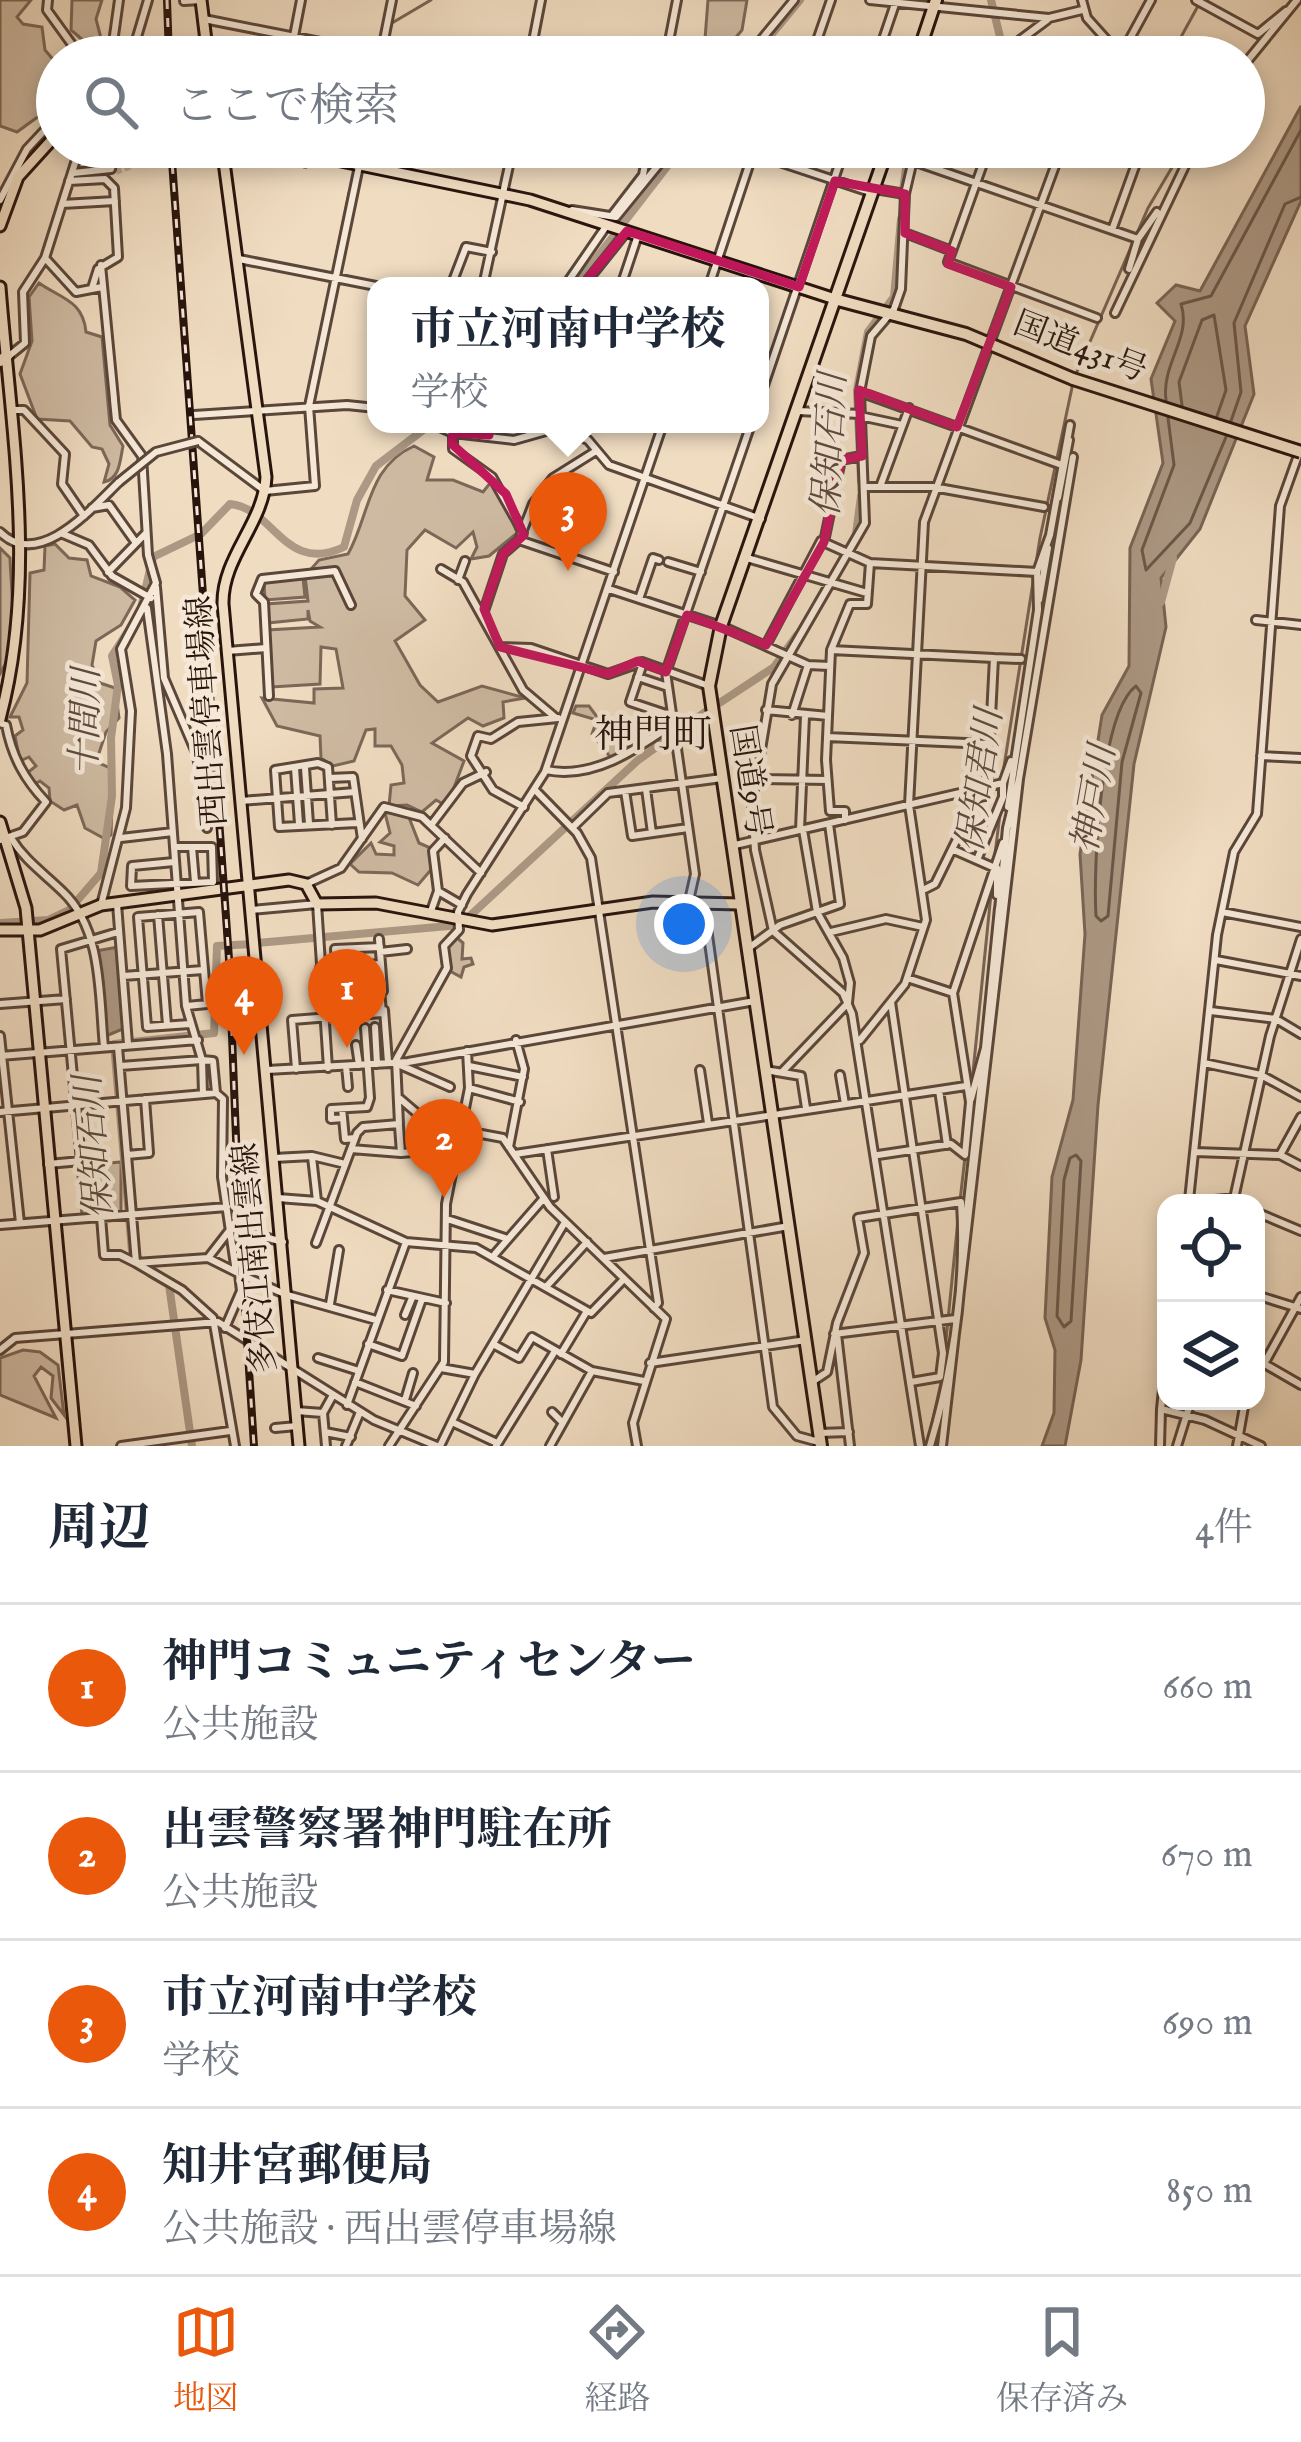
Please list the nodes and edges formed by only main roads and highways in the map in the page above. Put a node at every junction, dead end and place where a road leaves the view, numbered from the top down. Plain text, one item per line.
1 (201, 0) edge
2 (935, 3) edge
3 (206, 36) edge
4 (924, 36) edge
5 (36, 157) edge
6 (229, 168) edge
7 (358, 168) edge
8 (882, 168) edge
9 (0, 226) edge
10 (769, 277) edge
11 (769, 277) edge
12 (0, 286) edge
13 (838, 300) junction
14 (2, 358) edge
15 (1301, 449) edge
16 (0, 721) edge
17 (0, 822) edge
18 (5, 839) edge
19 (250, 888) junction
20 (740, 904) junction
21 (27, 922) junction
22 (0, 930) edge
23 (266, 1068) joint
24 (821, 1440) edge
25 (76, 1446) edge
26 (298, 1446) edge

1 - 3 main road
2 - 4 highway
5 - 9 main road
6 - 19 main road, 西出雲停車場線
7 - 10 main road
8 - 13 highway, 国道9号
11 - 13 main road
12 - 14 main road
13 - 15 highway, 国道431号, bridge
13 - 20 highway, 国道9号
14 - 16 main road
17 - 18 main road
18 - 21 main road
19 - 20 main road
19 - 21 main road
19 - 23 main road, 西出雲停車場線
20 - 24 highway, 国道9号
21 - 22 main road
21 - 25 main road
23 - 26 main road, 多伎江南出雲線

